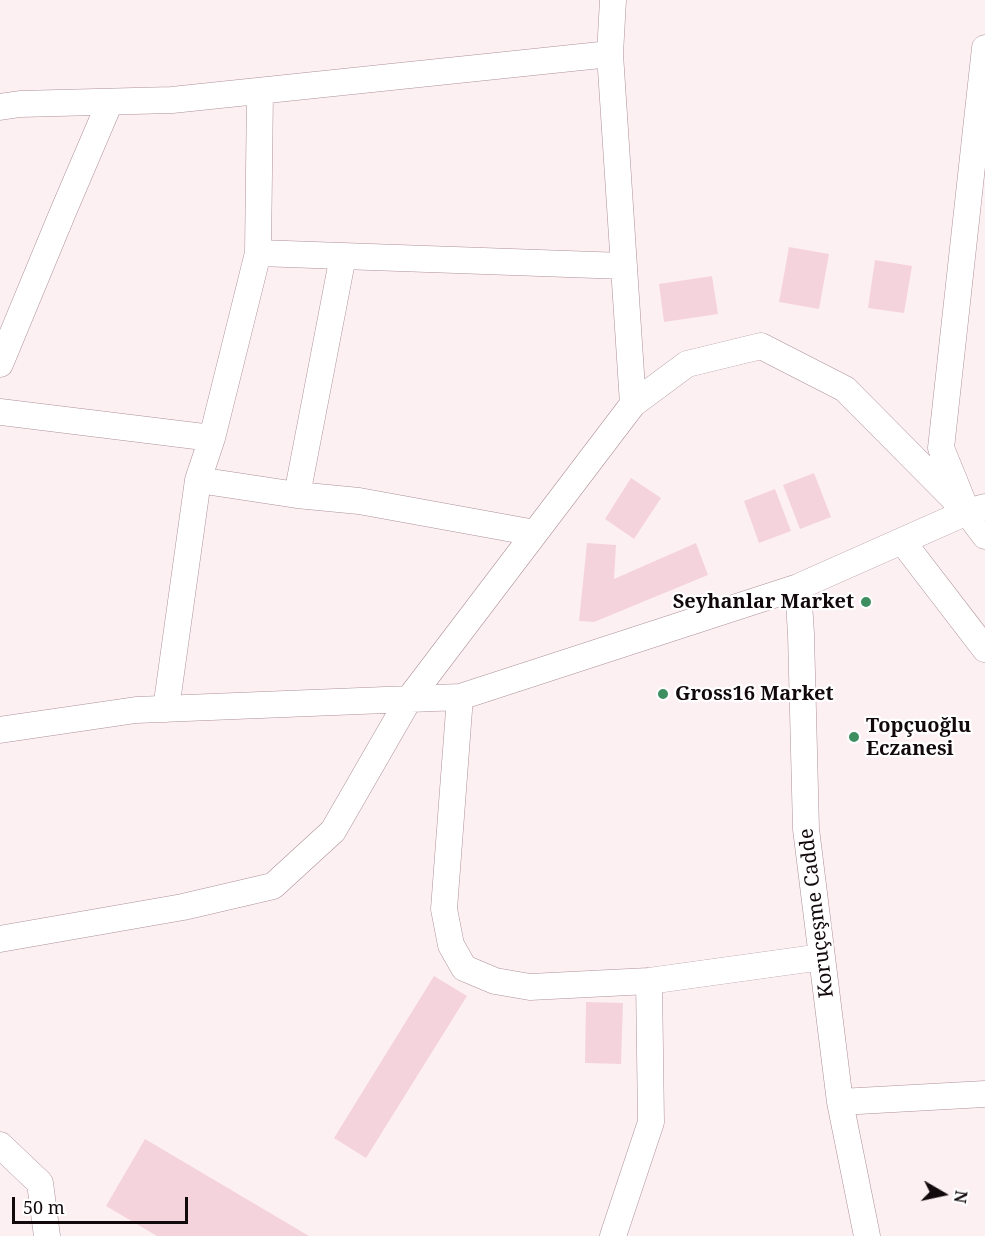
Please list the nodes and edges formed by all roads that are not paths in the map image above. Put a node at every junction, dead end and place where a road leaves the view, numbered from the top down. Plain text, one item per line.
1 (613, 0) edge
2 (985, 48) edge
3 (610, 54) junction
4 (260, 91) junction
5 (110, 102) junction
6 (0, 107) edge
7 (978, 170) edge
8 (258, 253) junction
9 (343, 256) junction
10 (624, 266) junction
11 (0, 364) edge
12 (633, 404) junction
13 (0, 412) edge
14 (212, 438) junction
15 (198, 480) junction
16 (297, 495) junction
17 (976, 510) edge
18 (535, 533) junction
19 (985, 536) edge
20 (902, 541) junction
21 (798, 587) junction
22 (985, 649) edge
23 (460, 697) junction
24 (410, 699) junction
25 (166, 709) junction
26 (0, 730) edge
27 (0, 939) edge
28 (822, 957) junction
29 (649, 981) junction
30 (985, 1094) edge
31 (840, 1102) junction
32 (0, 1145) edge
33 (47, 1236) edge
34 (613, 1236) edge
35 (867, 1236) edge

1 - 3 street
2 - 7 street
3 - 4 street
3 - 10 street
4 - 5 street
4 - 8 street
5 - 6 street
5 - 11 street
7 - 17 street
8 - 9 street
8 - 14 street
9 - 10 street
9 - 16 street
10 - 12 street
12 - 17 street
12 - 18 street
13 - 14 street
14 - 15 street
15 - 16 street
15 - 25 street
16 - 18 street
17 - 19 street
17 - 20 street
18 - 24 street
20 - 21 street
20 - 22 street
21 - 23 street
21 - 28 street, Koruçeşme Cadde
23 - 24 street
23 - 29 street
24 - 25 street
24 - 27 street
25 - 26 street
28 - 29 street
28 - 31 street, Koruçeşme Cadde
29 - 34 street
30 - 31 street
31 - 35 street, Koruçeşme Cadde
32 - 33 street

